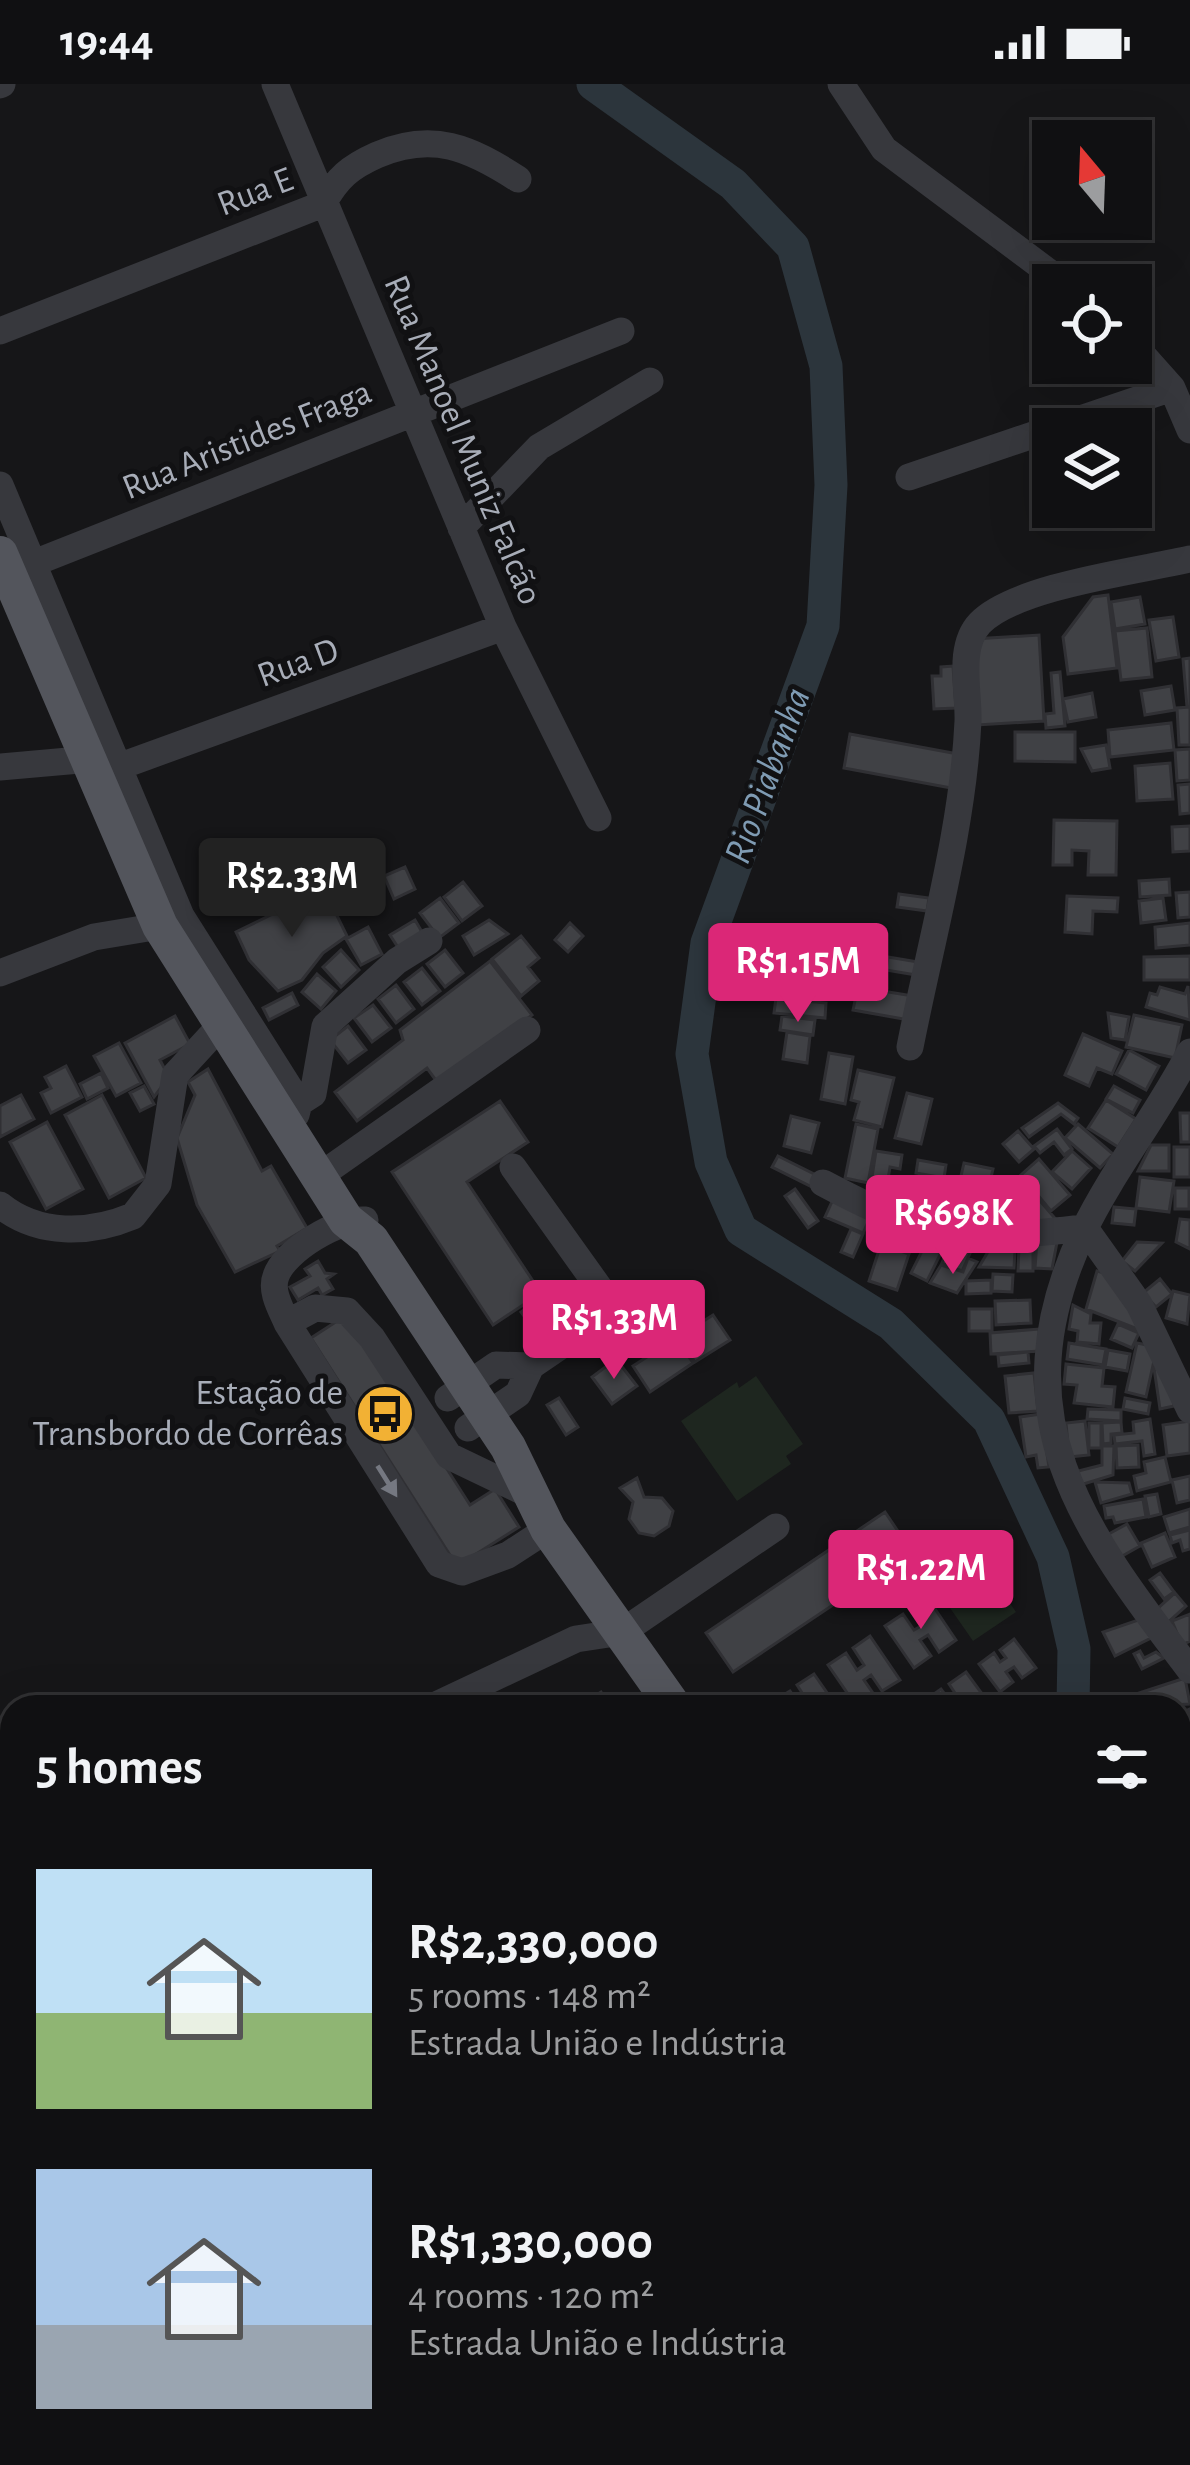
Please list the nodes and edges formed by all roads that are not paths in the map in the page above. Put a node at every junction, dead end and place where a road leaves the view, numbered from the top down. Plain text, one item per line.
1 (275, 84) edge
2 (841, 84) edge
3 (518, 179) dead end
4 (323, 205) junction
5 (1038, 264) edge
6 (0, 331) edge
7 (621, 331) dead end
8 (1152, 366) edge
9 (650, 382) dead end
10 (1172, 388) junction
11 (414, 412) junction
12 (1190, 430) edge
13 (909, 477) dead end
14 (0, 485) edge
15 (460, 528) junction
16 (17, 556) edge
17 (1190, 559) edge
18 (502, 627) junction
19 (105, 763) junction
20 (0, 767) edge
21 (598, 818) dead end
22 (160, 926) junction
23 (429, 941) dead end
24 (0, 973) edge
25 (221, 1025) junction
26 (527, 1030) dead end
27 (910, 1047) dead end
28 (1190, 1052) edge
29 (291, 1113) junction
30 (513, 1167) dead end
31 (318, 1177) junction
32 (824, 1183) dead end
33 (0, 1205) edge
34 (346, 1220) junction
35 (1085, 1228) junction
36 (287, 1323) junction
37 (468, 1407) junction
38 (1190, 1410) edge
39 (528, 1494) junction
40 (776, 1527) dead end
41 (548, 1529) junction
42 (612, 1618) junction
43 (1190, 1670) edge
44 (458, 1695) edge
45 (666, 1695) edge

1 - 4 street, Rua Manoel Muniz Falcão
2 - 5 street
3 - 4 street, Rua E
4 - 6 street, Rua E
4 - 11 street, Rua Manoel Muniz Falcão
7 - 11 street, Rua Aristides Fraga
8 - 10 street
9 - 15 street
10 - 12 street
10 - 13 street
11 - 15 street, Rua Manoel Muniz Falcão
11 - 16 street, Rua Aristides Fraga
14 - 16 street
15 - 18 street, Rua Manoel Muniz Falcão
16 - 19 main road
17 - 27 street
18 - 19 street, Rua D
18 - 21 street, Rua Manoel Muniz Falcão
19 - 20 street, Rua D
19 - 22 main road
19 - 29 street
22 - 24 street
22 - 25 main road
23 - 29 street
25 - 29 main road
25 - 33 street
26 - 31 street
28 - 35 street
29 - 31 main road
30 - 37 street
31 - 34 main road
32 - 35 street
34 - 36 street
34 - 37 main road
34 - 37 main road
35 - 38 street
35 - 43 street
36 - 39 street
36 -> 41 street
37 - 39 main road
39 - 41 main road
40 - 42 street
41 - 42 main road
42 - 44 street
42 - 45 main road

